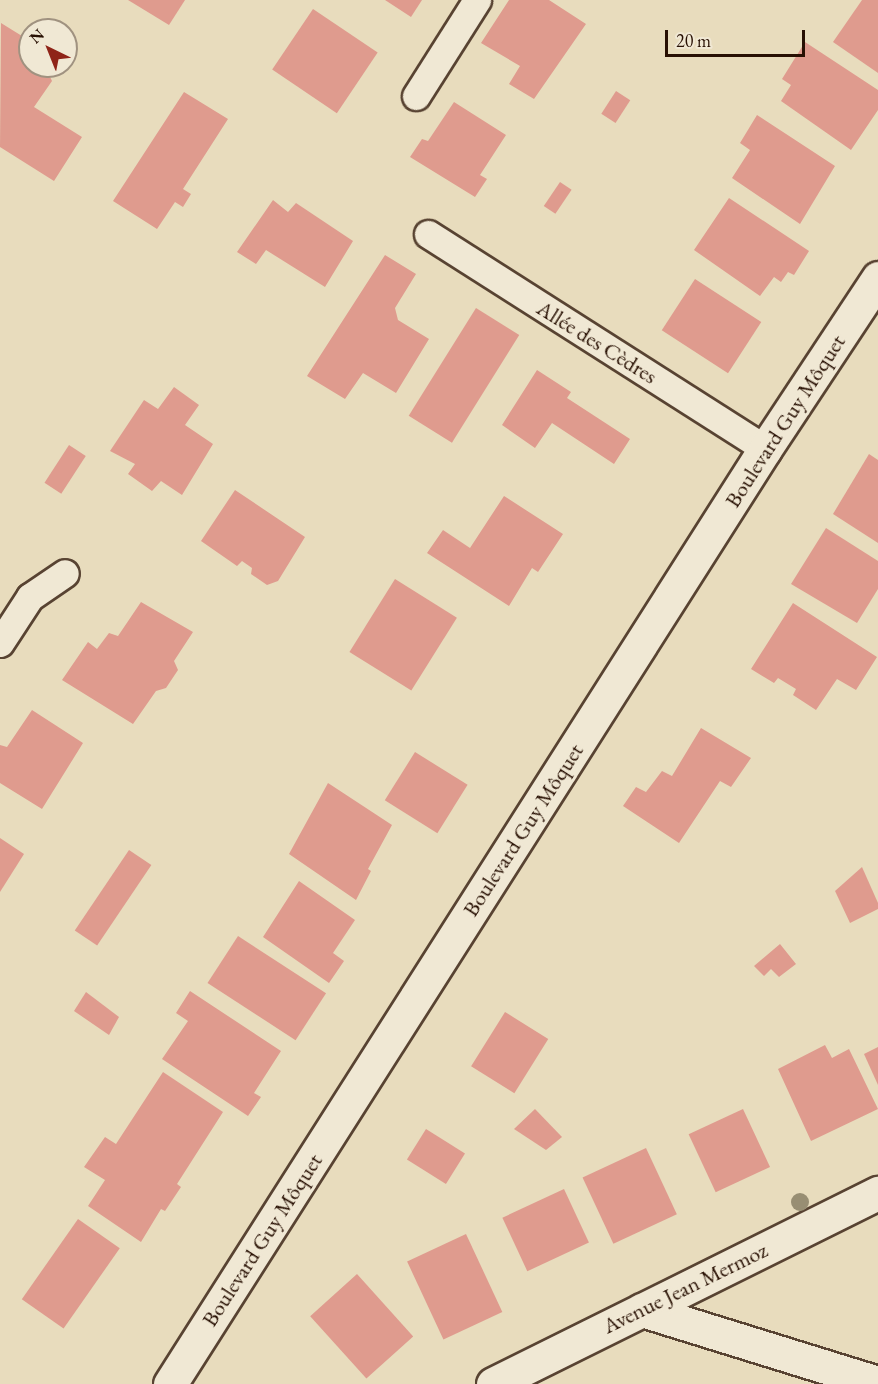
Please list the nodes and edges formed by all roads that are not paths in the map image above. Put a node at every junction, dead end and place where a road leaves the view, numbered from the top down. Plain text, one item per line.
1 (477, 0) edge
2 (417, 96) dead end
3 (428, 234) dead end
4 (878, 278) edge
5 (765, 449) junction
6 (65, 573) dead end
7 (0, 643) edge
8 (878, 1193) edge
9 (642, 1310) junction
10 (878, 1383) edge
11 (170, 1384) edge
12 (493, 1384) edge

1 - 2 lane
3 - 5 lane, Allée des Cèdres
4 - 5 street, Boulevard Guy Môquet
5 - 11 street, Boulevard Guy Môquet
6 - 7 lane
8 - 9 street, Avenue Jean Mermoz
9 - 10 street
9 - 12 street, Avenue Jean Mermoz

